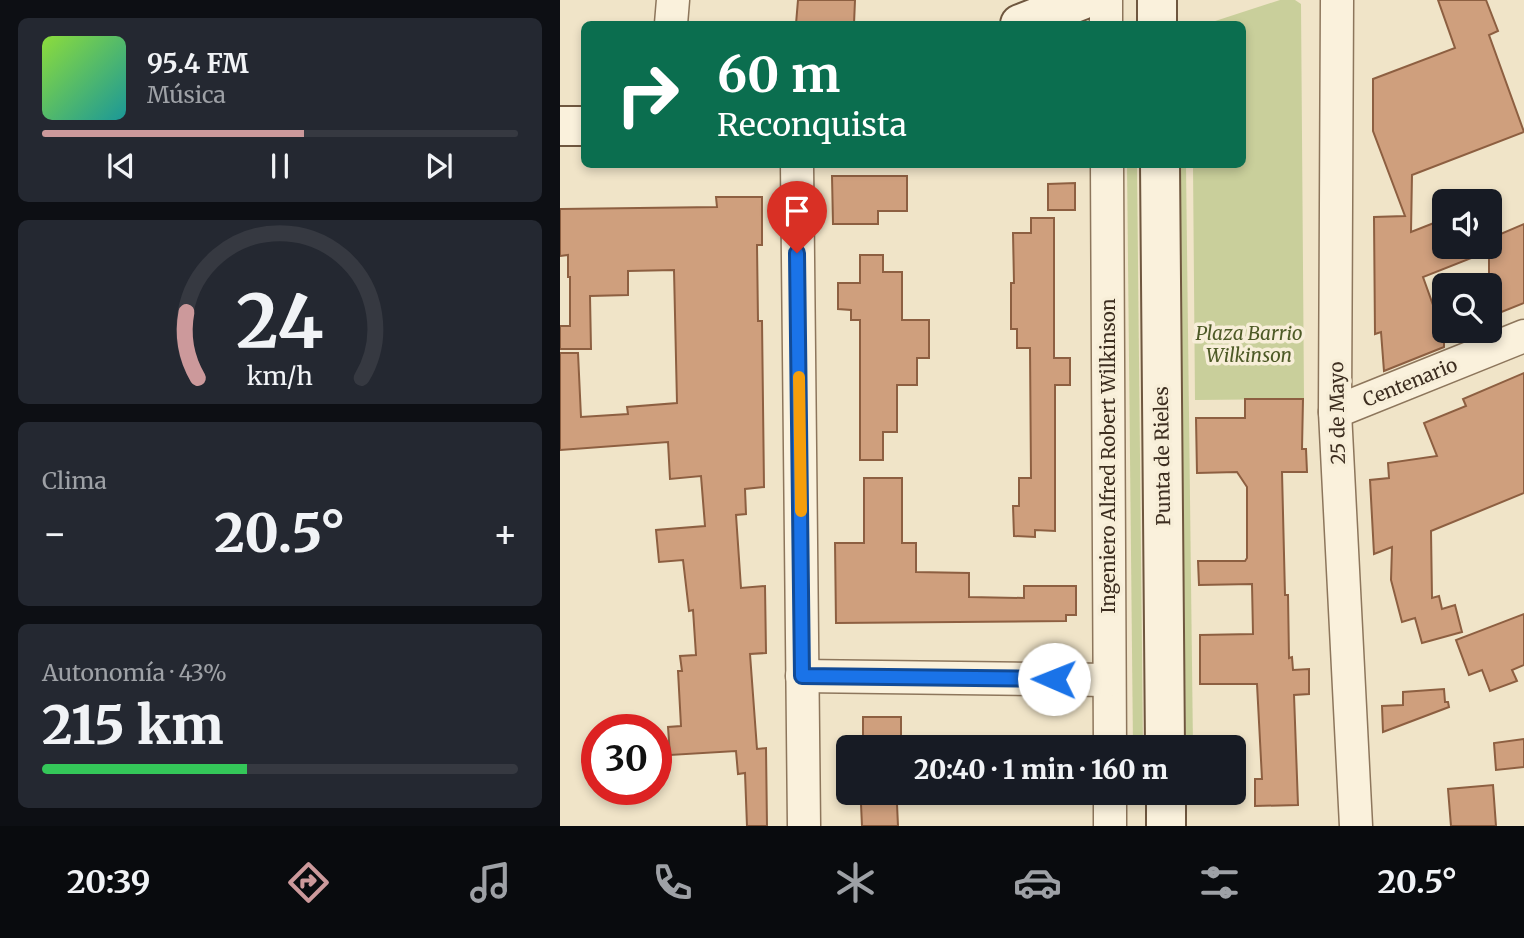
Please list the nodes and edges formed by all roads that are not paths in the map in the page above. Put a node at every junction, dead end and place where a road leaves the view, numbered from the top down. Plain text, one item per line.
1 (674, 0) edge
2 (1082, 0) edge
3 (1106, 0) edge
4 (1157, 0) edge
5 (1337, 0) edge
6 (671, 21) edge
7 (1028, 21) edge
8 (1106, 21) edge
9 (1157, 21) edge
10 (560, 126) edge
11 (581, 126) edge
12 (797, 168) edge
13 (1107, 168) edge
14 (1160, 168) edge
15 (1524, 336) edge
16 (1335, 412) junction
17 (802, 676) junction
18 (1109, 680) junction
19 (1110, 735) edge
20 (1165, 735) edge
21 (1110, 805) edge
22 (1166, 805) edge
23 (804, 826) edge
24 (1110, 826) edge
25 (1166, 826) edge
26 (1356, 826) edge

1 - 6 street
2 - 7 street
3 - 8 street
4 - 9 street
5 - 16 street, 25 de Mayo
10 - 11 street
12 - 17 street
13 - 18 street, Ingeniero Alfred Robert Wilkinson
14 - 20 street, Punta de Rieles
15 - 16 street, Centenario
16 - 26 street, 25 de Mayo
17 - 18 street
17 - 23 street
18 - 19 street, Ingeniero Alfred Robert Wilkinson
21 - 24 street
22 - 25 street

